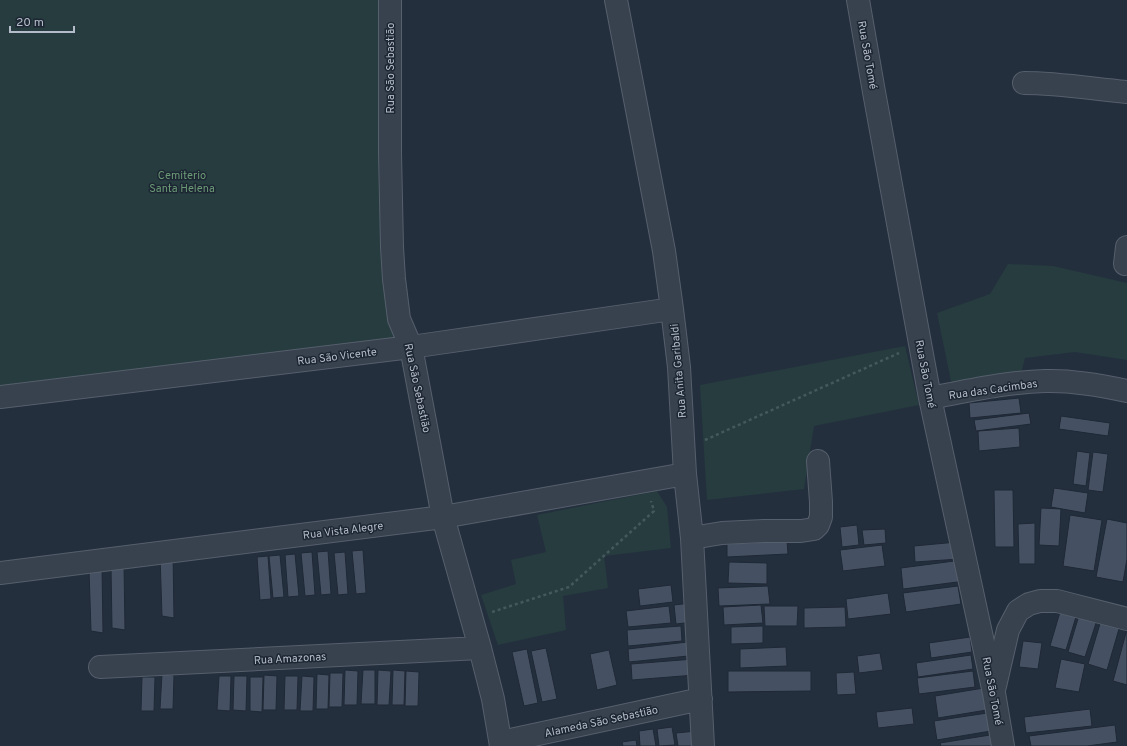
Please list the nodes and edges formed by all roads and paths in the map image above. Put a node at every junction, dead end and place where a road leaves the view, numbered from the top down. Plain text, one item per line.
1 (390, 0) edge
2 (616, 0) edge
3 (858, 0) edge
4 (1024, 83) dead end
5 (1127, 92) edge
6 (672, 309) junction
7 (920, 344) junction
8 (411, 347) junction
9 (1127, 391) edge
10 (0, 397) edge
11 (930, 398) junction
12 (684, 449) junction
13 (818, 461) dead end
14 (685, 474) junction
15 (647, 481) junction
16 (443, 517) junction
17 (692, 538) junction
18 (0, 573) edge
19 (472, 618) junction
20 (1127, 619) edge
21 (480, 648) junction
22 (100, 667) dead end
23 (994, 693) junction
24 (701, 699) junction
25 (501, 744) edge
26 (703, 746) edge
27 (1003, 746) edge

1 - 8 street, Rua São Sebastião
2 - 6 street, Rua Anita Garibaldi
3 - 7 street, Rua São Tomé
4 - 5 street
6 - 8 street, Rua São Vicente
6 - 12 street, Rua Anita Garibaldi
7 - 11 street, Rua São Tomé
7 - 12 path
8 - 10 street, Rua São Vicente
8 - 16 street, Rua São Sebastião
9 - 11 street, Rua das Cacimbas
11 - 23 street, Rua São Tomé
12 - 14 street, Rua Anita Garibaldi
13 - 17 street
14 - 15 street, Rua Vista Alegre
14 - 17 street, Rua Anita Garibaldi
15 - 16 street, Rua Vista Alegre
15 - 19 path
16 - 18 street, Rua Vista Alegre
16 - 19 street, Rua São Sebastião
17 - 24 street, Rua Anita Garibaldi
19 - 21 street, Rua São Sebastião
20 - 23 street
21 - 22 street, Rua Amazonas
21 - 25 street, Rua São Sebastião
23 - 27 street, Rua São Tomé
24 - 25 street, Alameda São Sebastião
24 - 26 street, Rua Anita Garibaldi

